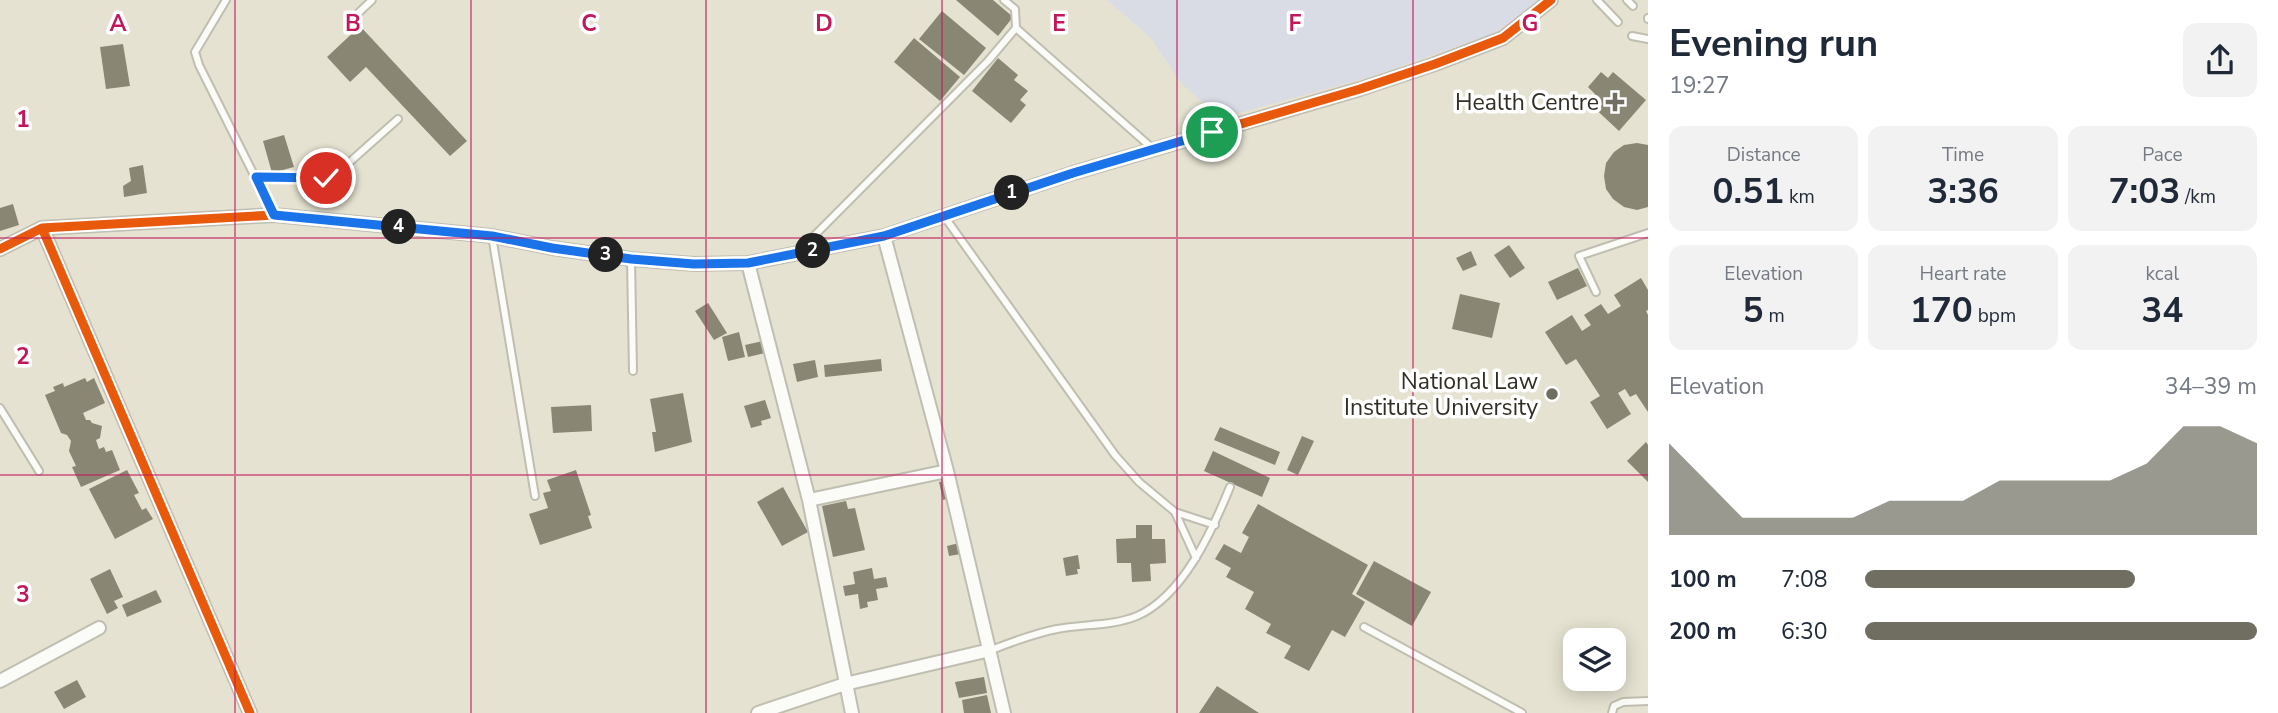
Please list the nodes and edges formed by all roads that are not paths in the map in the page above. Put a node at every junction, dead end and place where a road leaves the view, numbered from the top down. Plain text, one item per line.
1 (226, 0) edge
2 (372, 0) edge
3 (1004, 0) edge
4 (1020, 0) edge
5 (1551, 0) edge
6 (1597, 0) edge
7 (1015, 9) junction
8 (351, 20) dead end
9 (1618, 22) dead end
10 (1016, 28) junction
11 (1632, 36) dead end
12 (1648, 39) edge
13 (398, 119) dead end
14 (1154, 149) junction
15 (256, 177) junction
16 (274, 215) junction
17 (944, 216) junction
18 (42, 228) junction
19 (1648, 233) edge
20 (492, 236) junction
21 (884, 236) junction
22 (0, 249) edge
23 (790, 255) junction
24 (631, 259) junction
25 (748, 263) junction
26 (1596, 292) dead end
27 (633, 371) dead end
28 (0, 408) edge
29 (38, 471) dead end
30 (947, 471) junction
31 (1230, 487) dead end
32 (535, 496) dead end
33 (808, 500) junction
34 (1175, 512) junction
35 (1215, 525) junction
36 (1196, 558) junction
37 (1364, 627) dead end
38 (99, 628) dead end
39 (990, 650) junction
40 (0, 681) edge
41 (845, 684) junction
42 (1648, 701) edge
43 (250, 713) edge
44 (758, 713) edge
45 (852, 713) edge
46 (1004, 713) edge
47 (1522, 713) edge
48 (1612, 713) edge

1 - 15 lane
2 - 8 lane
3 - 7 lane
4 - 7 lane
5 - 14 street
6 - 9 lane
7 - 10 lane
10 - 14 lane
10 - 23 lane
11 - 12 lane
13 - 15 lane
14 - 17 street
15 - 16 lane
16 - 18 street
16 - 20 street
17 - 21 street
17 - 34 lane
18 - 22 street
18 - 43 street
19 - 26 lane
20 - 24 street
20 - 32 lane
21 - 23 street
21 - 30 street
23 - 25 street
24 - 25 street
24 - 27 lane
25 - 33 street
28 - 29 lane
30 - 33 street
30 - 39 street
31 - 35 lane
33 - 41 street
34 - 35 lane
34 - 36 lane
35 - 36 lane
36 - 39 lane
37 - 47 lane
38 - 40 street
39 - 41 street
39 - 46 street
41 - 44 street
41 - 45 street
42 - 48 lane

